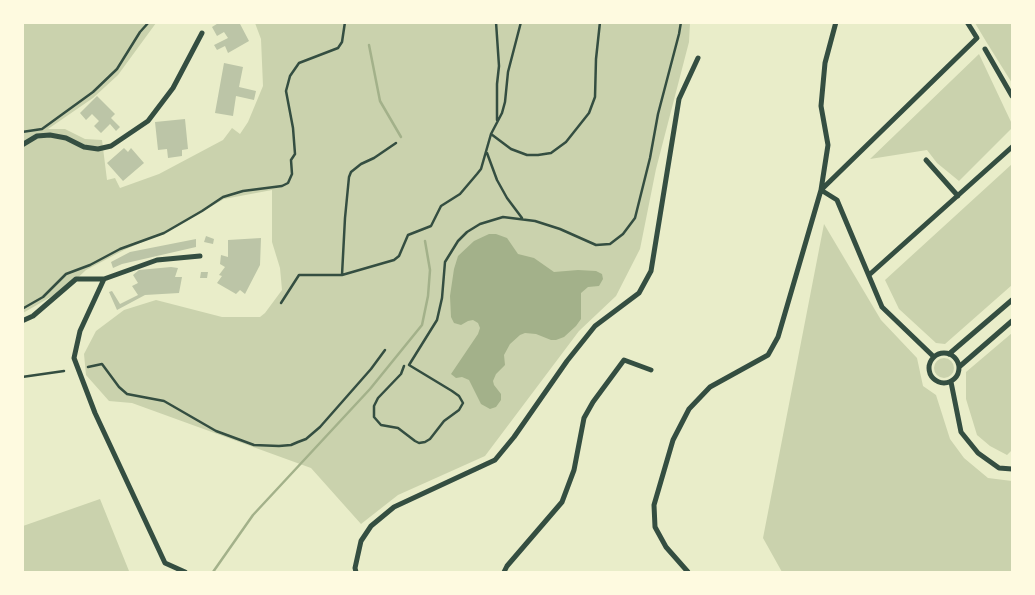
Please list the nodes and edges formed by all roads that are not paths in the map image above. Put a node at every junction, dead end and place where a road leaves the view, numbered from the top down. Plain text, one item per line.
1 (149, 22) edge
2 (345, 22) edge
3 (496, 22) edge
4 (520, 22) edge
5 (600, 22) edge
6 (681, 22) edge
7 (836, 22) edge
8 (967, 22) edge
9 (202, 33) dead end
10 (985, 49) dead end
11 (698, 58) dead end
12 (1012, 96) edge
13 (498, 122) junction
14 (22, 132) edge
15 (491, 134) junction
16 (396, 143) dead end
17 (22, 146) edge
18 (1012, 147) edge
19 (486, 152) junction
20 (926, 160) dead end
21 (822, 190) junction
22 (958, 196) junction
23 (523, 219) junction
24 (200, 256) dead end
25 (342, 274) junction
26 (869, 275) junction
27 (104, 279) junction
28 (1012, 300) edge
29 (281, 303) dead end
30 (22, 309) edge
31 (1012, 321) edge
32 (22, 322) edge
33 (385, 350) dead end
34 (949, 354) junction
35 (934, 357) junction
36 (404, 366) dead end
37 (959, 367) junction
38 (88, 368) dead end
39 (651, 370) dead end
40 (64, 371) dead end
41 (22, 377) edge
42 (951, 382) junction
43 (1012, 469) edge
44 (185, 572) edge
45 (356, 572) edge
46 (504, 572) edge
47 (688, 572) edge

1 - 14 lane
2 - 30 lane
3 - 13 lane
4 - 13 lane
5 - 15 lane
6 - 23 lane
7 - 21 street
8 - 21 street
9 - 17 street
10 - 12 street
11 - 45 street
13 - 15 lane
15 - 19 lane
16 - 25 lane
18 - 22 street
19 - 23 lane
19 - 25 lane
20 - 22 street
21 - 26 street
21 - 47 street
22 - 26 street
23 - 36 lane
24 - 27 street
25 - 29 lane
26 - 35 street
27 - 32 street
27 - 44 street
28 - 34 street
31 - 37 street
33 - 38 lane
34 - 35 street
34 - 37 street
35 - 42 street
37 - 42 street
39 - 46 street
40 - 41 lane
42 - 43 street

